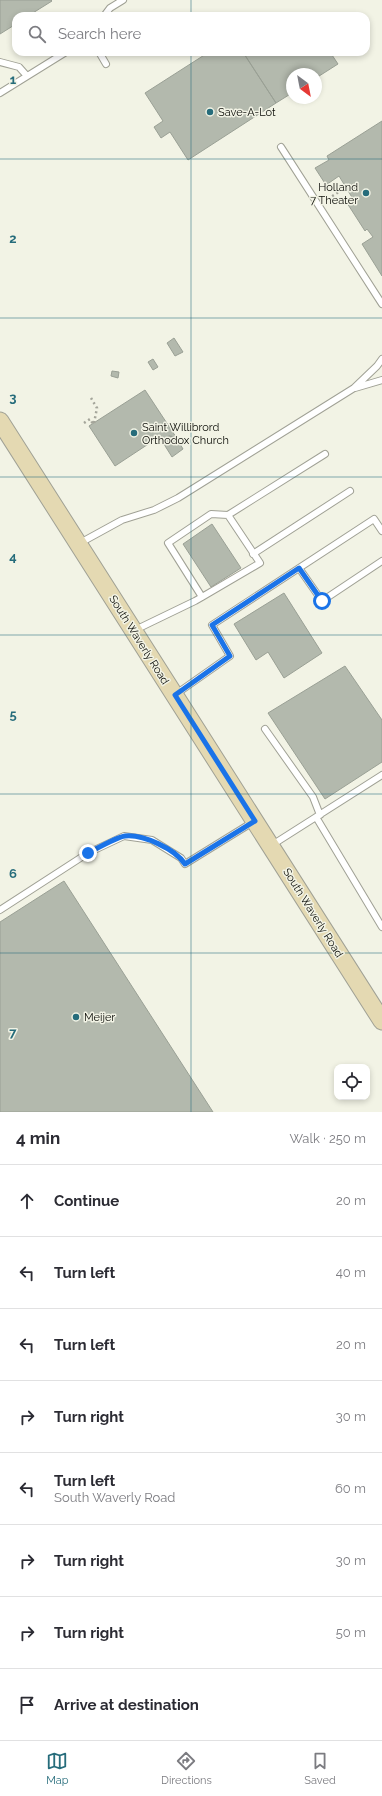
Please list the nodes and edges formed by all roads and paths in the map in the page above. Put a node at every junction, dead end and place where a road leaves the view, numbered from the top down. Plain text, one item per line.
1 (123, 0) edge
2 (107, 12) edge
3 (60, 56) edge
4 (101, 56) edge
5 (0, 62) edge
6 (106, 64) dead end
7 (27, 76) junction
8 (0, 94) edge
9 (281, 147) dead end
10 (346, 187) dead end
11 (328, 199) dead end
12 (382, 304) edge
13 (382, 359) edge
14 (382, 380) edge
15 (354, 388) junction
16 (91, 398) dead end
17 (0, 420) edge
18 (84, 423) dead end
19 (325, 454) dead end
20 (350, 491) dead end
21 (228, 515) junction
22 (382, 531) edge
23 (79, 544) junction
24 (253, 554) junction
25 (382, 561) edge
26 (299, 568) junction
27 (202, 597) junction
28 (133, 630) junction
29 (175, 695) junction
30 (265, 729) dead end
31 (382, 775) edge
32 (318, 816) junction
33 (255, 821) junction
34 (271, 846) junction
35 (0, 910) edge
36 (382, 927) edge
37 (382, 1021) edge

1 - 2 lane
3 - 7 lane
4 - 6 lane
5 - 7 lane
7 - 8 lane
9 - 12 lane
10 - 11 path
13 - 15 lane
14 - 15 lane
15 - 23 lane
16 - 18 path
17 - 23 main road, South Waverly Road
19 - 21 lane
20 - 24 lane
21 - 24 lane
21 - 27 lane
22 - 26 lane
23 - 28 main road, South Waverly Road
24 - 27 lane
25 - 26 lane
26 - 29 lane
27 - 28 lane
28 - 29 main road, South Waverly Road
29 - 33 main road, South Waverly Road
30 - 32 lane
31 - 32 lane
32 - 34 lane
32 - 36 lane
33 - 34 main road, South Waverly Road
33 - 35 lane
34 - 37 main road, South Waverly Road

